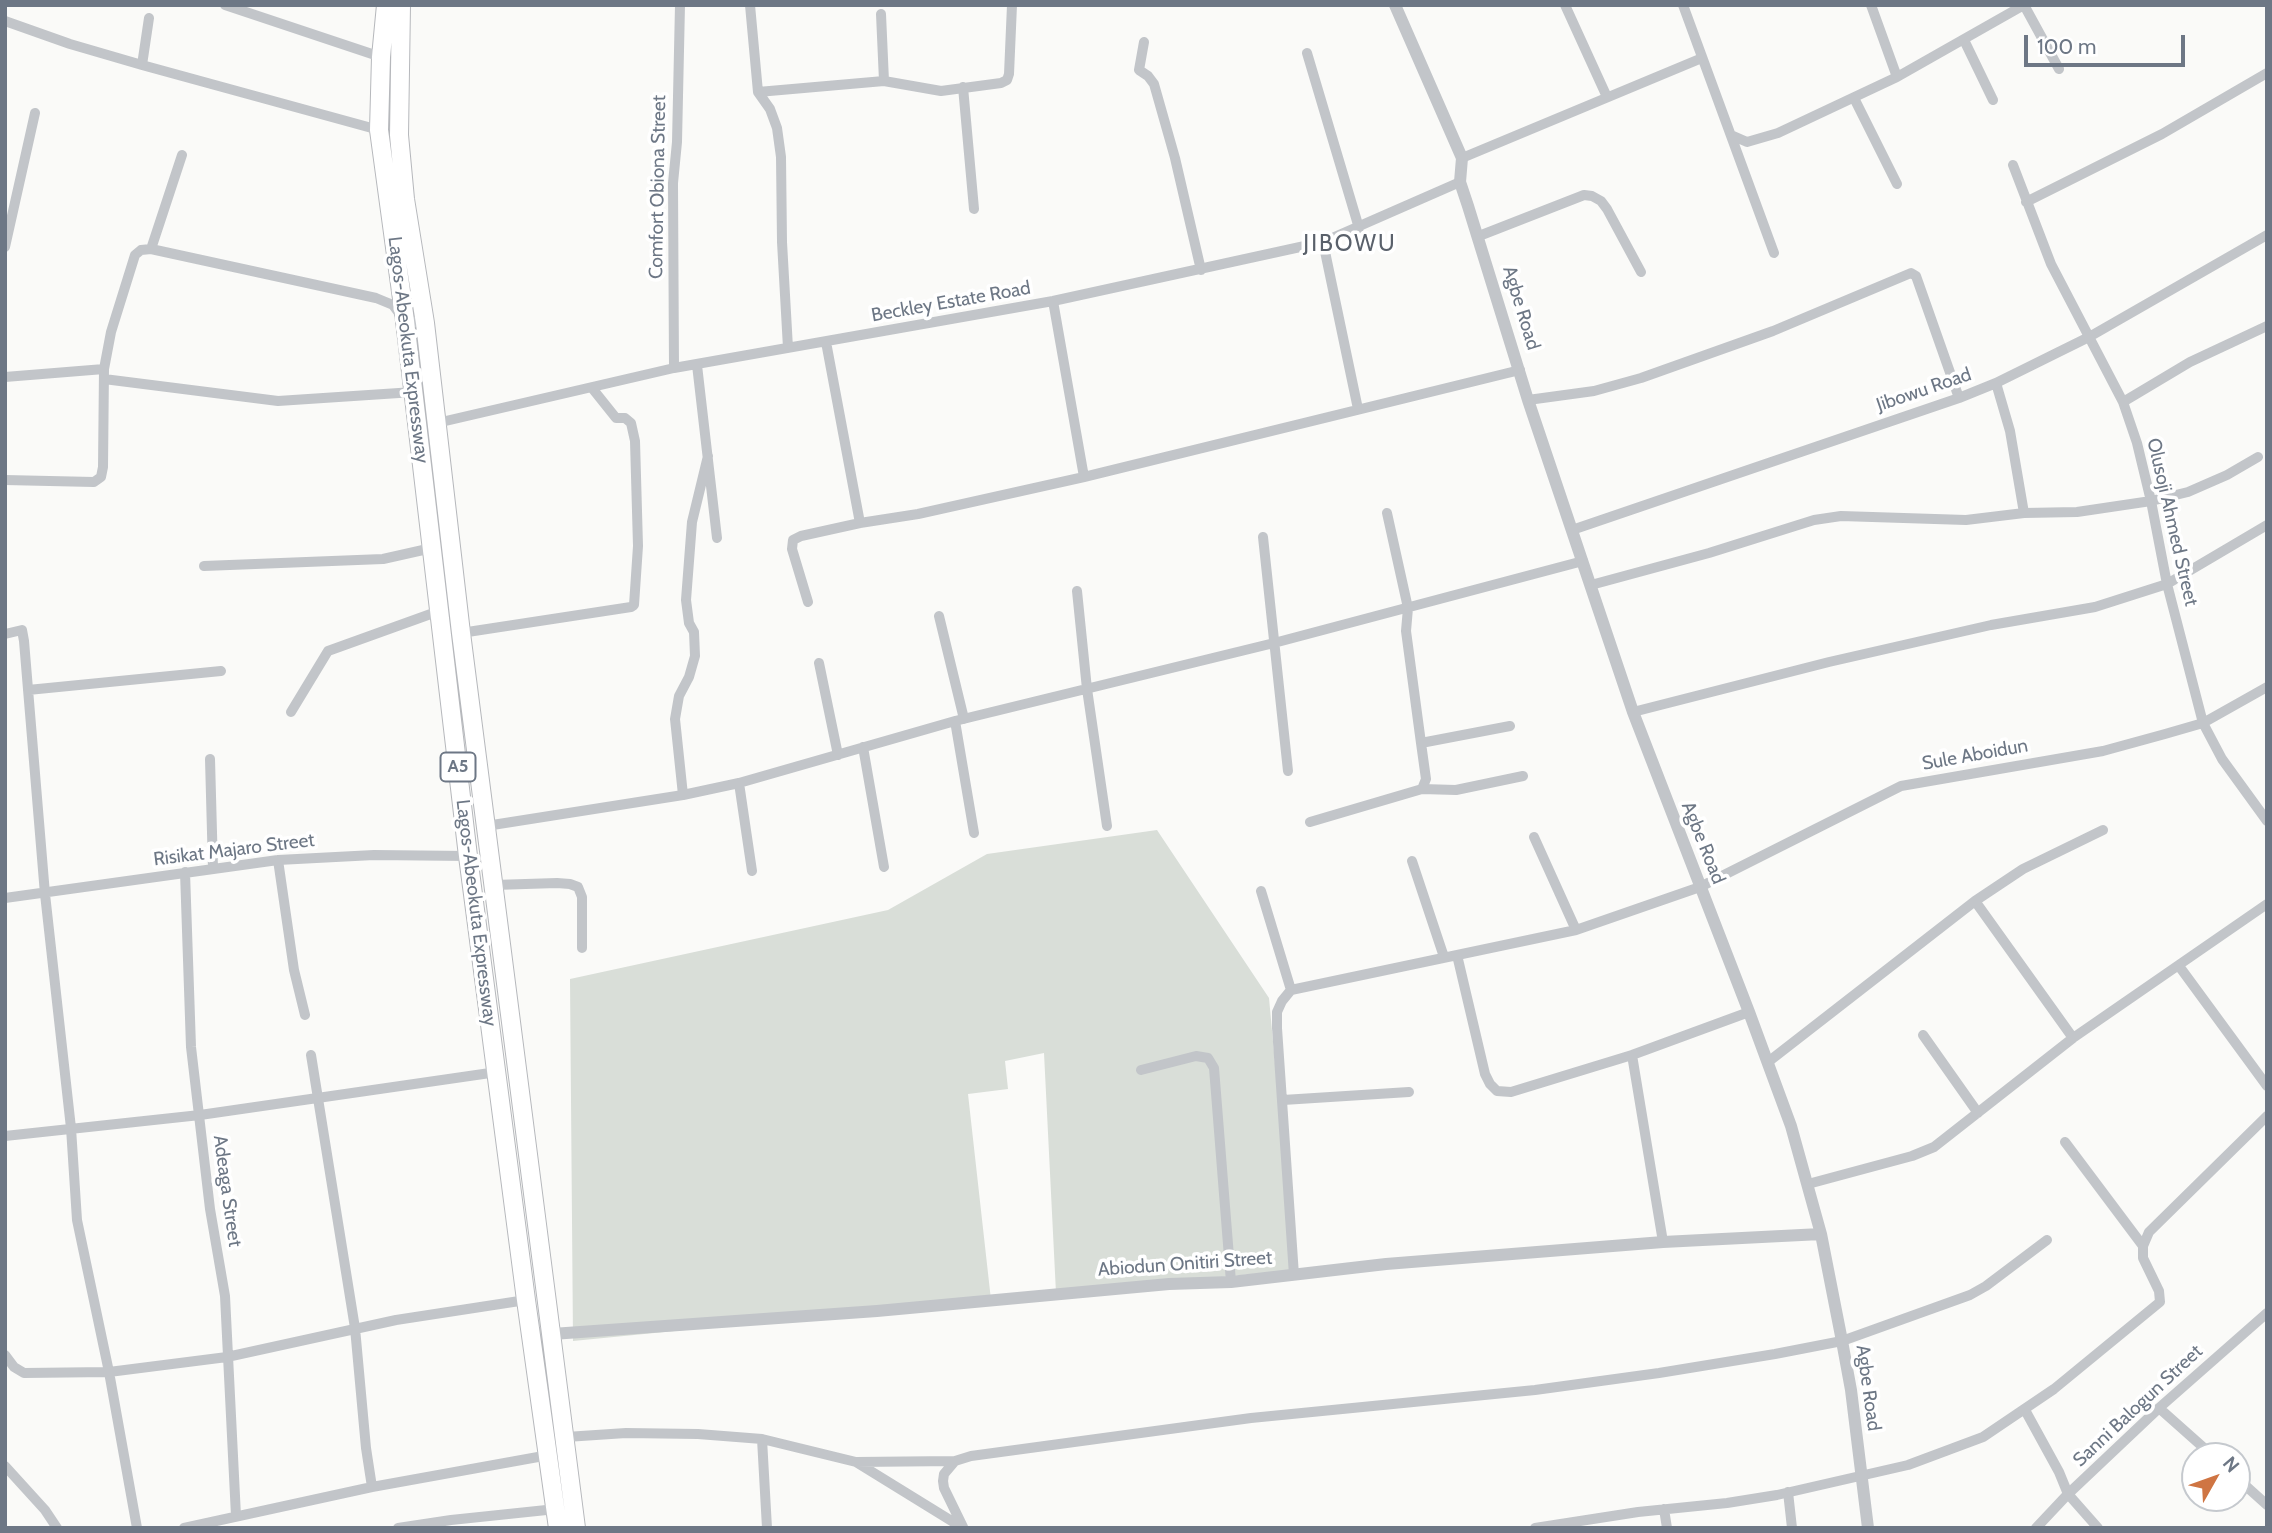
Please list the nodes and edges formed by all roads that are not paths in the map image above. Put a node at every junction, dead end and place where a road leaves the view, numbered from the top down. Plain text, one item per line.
1 (225, 5) edge
2 (386, 5) edge
3 (401, 5) edge
4 (680, 5) edge
5 (751, 5) edge
6 (1012, 5) edge
7 (1395, 5) edge
8 (1566, 5) edge
9 (1683, 5) edge
10 (1871, 5) edge
11 (2024, 5) edge
12 (881, 14) dead end
13 (149, 18) dead end
14 (5, 21) edge
15 (1964, 40) junction
16 (1144, 42) dead end
17 (1307, 53) dead end
18 (381, 57) junction
19 (1702, 58) junction
20 (142, 65) junction
21 (2059, 69) dead end
22 (2267, 74) edge
23 (1897, 77) junction
24 (884, 81) junction
25 (963, 86) junction
26 (758, 92) junction
27 (1607, 97) junction
28 (1854, 98) junction
29 (1993, 100) dead end
30 (35, 113) dead end
31 (379, 130) junction
32 (1731, 135) junction
33 (182, 155) dead end
34 (1462, 158) junction
35 (2013, 165) dead end
36 (1461, 182) junction
37 (1897, 184) dead end
38 (2026, 202) junction
39 (974, 209) dead end
40 (1359, 228) junction
41 (2267, 235) edge
42 (1479, 236) junction
43 (1323, 242) junction
44 (5, 247) edge
45 (151, 249) junction
46 (1774, 253) dead end
47 (1201, 270) junction
48 (1641, 272) dead end
49 (1054, 301) junction
50 (405, 321) junction
51 (425, 323) junction
52 (2267, 326) edge
53 (2088, 337) junction
54 (825, 342) junction
55 (788, 348) junction
56 (697, 365) junction
57 (674, 368) junction
58 (1520, 370) junction
59 (104, 374) junction
60 (5, 377) edge
61 (1996, 383) junction
62 (592, 388) junction
63 (414, 392) junction
64 (1959, 398) junction
65 (1528, 400) junction
66 (2123, 402) junction
67 (1358, 409) junction
68 (438, 423) junction
69 (708, 456) junction
70 (2258, 457) dead end
71 (1084, 477) junction
72 (5, 480) edge
73 (2151, 500) junction
74 (1387, 513) dead end
75 (2024, 513) junction
76 (860, 523) junction
77 (2267, 525) edge
78 (1572, 530) junction
79 (1263, 537) dead end
80 (717, 538) dead end
81 (432, 548) junction
82 (1583, 561) junction
83 (204, 566) dead end
84 (2167, 584) junction
85 (1591, 585) junction
86 (1077, 591) dead end
87 (808, 602) dead end
88 (1408, 608) junction
89 (439, 611) junction
90 (939, 616) dead end
91 (461, 633) junction
92 (5, 634) edge
93 (1274, 643) junction
94 (819, 663) dead end
95 (221, 671) dead end
96 (2267, 687) edge
97 (1087, 689) junction
98 (28, 690) junction
99 (291, 712) dead end
100 (1633, 712) junction
101 (960, 720) junction
102 (2203, 723) junction
103 (1510, 726) dead end
104 (1421, 743) junction
105 (863, 747) junction
106 (838, 755) junction
107 (210, 760) dead end
108 (1288, 771) dead end
109 (1523, 776) dead end
110 (739, 783) junction
111 (1422, 789) junction
112 (683, 795) junction
113 (2267, 821) edge
114 (1310, 822) dead end
115 (486, 826) junction
116 (1107, 827) dead end
117 (2103, 830) dead end
118 (974, 834) dead end
119 (1534, 837) dead end
120 (468, 856) junction
121 (278, 860) junction
122 (1412, 861) dead end
123 (884, 867) dead end
124 (212, 869) junction
125 (752, 871) dead end
126 (185, 872) junction
127 (494, 885) junction
128 (1700, 887) junction
129 (1261, 891) dead end
130 (45, 894) junction
131 (5, 898) edge
132 (1975, 901) junction
133 (2267, 904) edge
134 (1576, 930) junction
135 (582, 948) dead end
136 (1457, 955) junction
137 (1444, 957) junction
138 (2179, 966) junction
139 (1291, 990) junction
140 (1749, 1012) junction
141 (305, 1015) dead end
142 (1923, 1035) dead end
143 (2073, 1038) junction
144 (311, 1055) dead end
145 (1632, 1055) junction
146 (1768, 1062) junction
147 (1141, 1070) dead end
148 (497, 1072) junction
149 (2267, 1086) edge
150 (1409, 1091) dead end
151 (317, 1098) junction
152 (1283, 1100) junction
153 (1978, 1113) junction
154 (200, 1115) junction
155 (2267, 1115) edge
156 (71, 1128) junction
157 (5, 1136) edge
158 (2065, 1142) dead end
159 (1808, 1184) junction
160 (1821, 1234) junction
161 (2048, 1240) dead end
162 (1663, 1242) junction
163 (2143, 1246) junction
164 (1294, 1275) junction
165 (1231, 1282) junction
166 (526, 1300) junction
167 (2267, 1313) edge
168 (355, 1328) junction
169 (552, 1334) junction
170 (1842, 1340) junction
171 (5, 1354) edge
172 (227, 1357) junction
173 (109, 1372) junction
174 (2159, 1408) junction
175 (2025, 1410) junction
176 (566, 1437) junction
177 (762, 1439) junction
178 (2197, 1442) edge
179 (549, 1455) junction
180 (955, 1461) junction
181 (856, 1462) junction
182 (5, 1466) edge
183 (1860, 1476) junction
184 (372, 1488) junction
185 (2251, 1490) edge
186 (1788, 1492) junction
187 (2068, 1494) junction
188 (2266, 1503) edge
189 (556, 1509) junction
190 (1664, 1509) junction
191 (236, 1516) junction
192 (413, 1526) edge
193 (57, 1528) edge
194 (137, 1528) edge
195 (184, 1528) edge
196 (398, 1528) edge
197 (558, 1528) edge
198 (576, 1528) edge
199 (767, 1528) edge
200 (963, 1528) edge
201 (1535, 1528) edge
202 (1667, 1528) edge
203 (1792, 1528) edge
204 (1868, 1528) edge
205 (2036, 1528) edge
206 (2098, 1528) edge

1 - 18 street
2 - 18 highway, Lagos-Abeokuta Expressway / A5
3 - 51 highway, Lagos-Abeokuta Expressway / A5
4 - 57 street, Comfort Obiona Street
5 - 26 street
6 - 25 street
7 - 34 street
8 - 27 street
9 - 19 street
10 - 23 street
11 - 15 street
11 - 21 street
12 - 24 street
13 - 20 street
14 - 20 street
15 - 23 street
15 - 29 street
16 - 47 street
17 - 40 street
18 - 31 highway, Lagos-Abeokuta Expressway / A5
19 - 27 street
19 - 32 street
20 - 31 street
22 - 38 street
23 - 28 street
24 - 25 street
24 - 26 street
25 - 39 street
26 - 55 street
27 - 34 street
28 - 32 street
28 - 37 street
30 - 44 street
31 - 50 highway, Lagos-Abeokuta Expressway / A5
32 - 46 street
33 - 45 street
34 - 36 street
35 - 38 street, Olusoji Ahmed Street
36 - 40 street, Beckley Estate Road
36 - 42 street, Agbe Road
38 - 53 street, Olusoji Ahmed Street
40 - 43 street, Beckley Estate Road
41 - 53 street, Jibowu Road
42 - 48 street
42 - 58 street, Agbe Road
43 - 47 street, Beckley Estate Road
43 - 67 street
45 - 50 street
45 - 59 street
47 - 49 street, Beckley Estate Road
49 - 54 street, Beckley Estate Road
49 - 71 street
50 - 51 street
50 - 63 highway, Lagos-Abeokuta Expressway / A5
51 - 68 highway, Lagos-Abeokuta Expressway / A5
52 - 66 street
53 - 61 street, Jibowu Road
53 - 66 street, Olusoji Ahmed Street
54 - 55 street, Beckley Estate Road
54 - 76 street
55 - 56 street, Beckley Estate Road
56 - 57 street, Beckley Estate Road
56 - 69 street
57 - 62 street, Beckley Estate Road
58 - 65 street, Agbe Road
58 - 67 street
59 - 60 street
59 - 63 street
59 - 72 street
61 - 64 street, Jibowu Road
61 - 75 street
62 - 68 street, Beckley Estate Road
62 - 91 street
63 - 81 highway, Lagos-Abeokuta Expressway / A5
64 - 65 street
64 - 78 street, Jibowu Road
65 - 78 street, Agbe Road
66 - 73 street, Olusoji Ahmed Street
67 - 71 street
68 - 91 highway, Lagos-Abeokuta Expressway / A5
69 - 80 street
69 - 112 street
70 - 73 street
71 - 76 street
73 - 75 street
73 - 84 street, Olusoji Ahmed Street
74 - 88 street
75 - 85 street
76 - 87 street
77 - 84 street
78 - 82 street, Agbe Road
79 - 93 street
81 - 83 street
81 - 89 highway, Lagos-Abeokuta Expressway / A5
82 - 85 street, Agbe Road
82 - 88 street
84 - 100 street
84 - 102 street, Olusoji Ahmed Street
85 - 100 street, Agbe Road
86 - 97 street
88 - 93 street
88 - 104 street
89 - 99 street
89 - 120 highway, Lagos-Abeokuta Expressway / A5
90 - 101 street
91 - 115 highway, Lagos-Abeokuta Expressway / A5
92 - 98 street
93 - 97 street
93 - 108 street
94 - 106 street
95 - 98 street
96 - 102 street, Sule Aboidun
97 - 101 street
97 - 116 street
98 - 130 street
100 - 128 street, Agbe Road
101 - 105 street
101 - 118 street
102 - 113 street, Olusoji Ahmed Street
102 - 128 street, Sule Aboidun
103 - 104 street
104 - 111 street
105 - 106 street
105 - 123 street
106 - 110 street
107 - 124 street
109 - 111 street
110 - 112 street
110 - 125 street
111 - 114 street
112 - 115 street
115 - 127 highway, Lagos-Abeokuta Expressway / A5
117 - 132 street
119 - 134 street
120 - 121 street, Risikat Majaro Street
120 - 148 highway, Lagos-Abeokuta Expressway / A5
121 - 124 street, Risikat Majaro Street
121 - 141 street
122 - 137 street
124 - 126 street, Risikat Majaro Street
126 - 130 street, Risikat Majaro Street
126 - 154 street, Adeaga Street
127 - 135 street
127 - 169 highway, Lagos-Abeokuta Expressway / A5
128 - 134 street, Sule Aboidun
128 - 140 street, Agbe Road
129 - 139 street
130 - 131 street, Risikat Majaro Street
130 - 156 street
132 - 143 street
132 - 146 street
133 - 138 street
134 - 136 street, Sule Aboidun
136 - 137 street, Sule Aboidun
136 - 145 street
137 - 139 street, Sule Aboidun
138 - 143 street
138 - 149 street
139 - 152 street
140 - 145 street
140 - 146 street, Agbe Road
142 - 153 street
143 - 153 street
144 - 151 street
145 - 162 street
146 - 159 street, Agbe Road
147 - 165 street
148 - 151 street
148 - 166 highway, Lagos-Abeokuta Expressway / A5
150 - 152 street
151 - 154 street
151 - 168 street
152 - 164 street
153 - 159 street
154 - 156 street
154 - 172 street, Adeaga Street
155 - 163 street
156 - 157 street
156 - 173 street
158 - 163 street
159 - 160 street, Agbe Road
160 - 162 street, Abiodun Onitiri Street
160 - 170 street, Agbe Road
161 - 170 street
162 - 164 street, Abiodun Onitiri Street
163 - 175 street
164 - 165 street, Abiodun Onitiri Street
165 - 169 street, Abiodun Onitiri Street
166 - 168 street
166 - 179 highway, Lagos-Abeokuta Expressway / A5
167 - 174 street, Sanni Balogun Street
168 - 172 street
168 - 184 street
169 - 176 highway, Lagos-Abeokuta Expressway / A5
170 - 180 street
170 - 183 street, Agbe Road
171 - 173 street
172 - 173 street
172 - 191 street, Adeaga Street
173 - 194 street
174 - 178 street
174 - 187 street, Sanni Balogun Street
175 - 183 street
175 - 187 street
176 - 177 street
176 - 198 highway, Lagos-Abeokuta Expressway / A5
177 - 181 street
177 - 199 street
179 - 184 street
179 - 189 highway, Lagos-Abeokuta Expressway / A5
180 - 181 street
180 - 200 street
181 - 200 street
182 - 193 street
183 - 186 street
183 - 204 street, Agbe Road
184 - 191 street
185 - 188 street
186 - 190 street
186 - 203 street
187 - 205 street, Sanni Balogun Street
187 - 206 street
189 - 192 street
189 - 197 highway, Lagos-Abeokuta Expressway / A5
190 - 201 street
190 - 202 street
191 - 195 street
192 - 196 street

